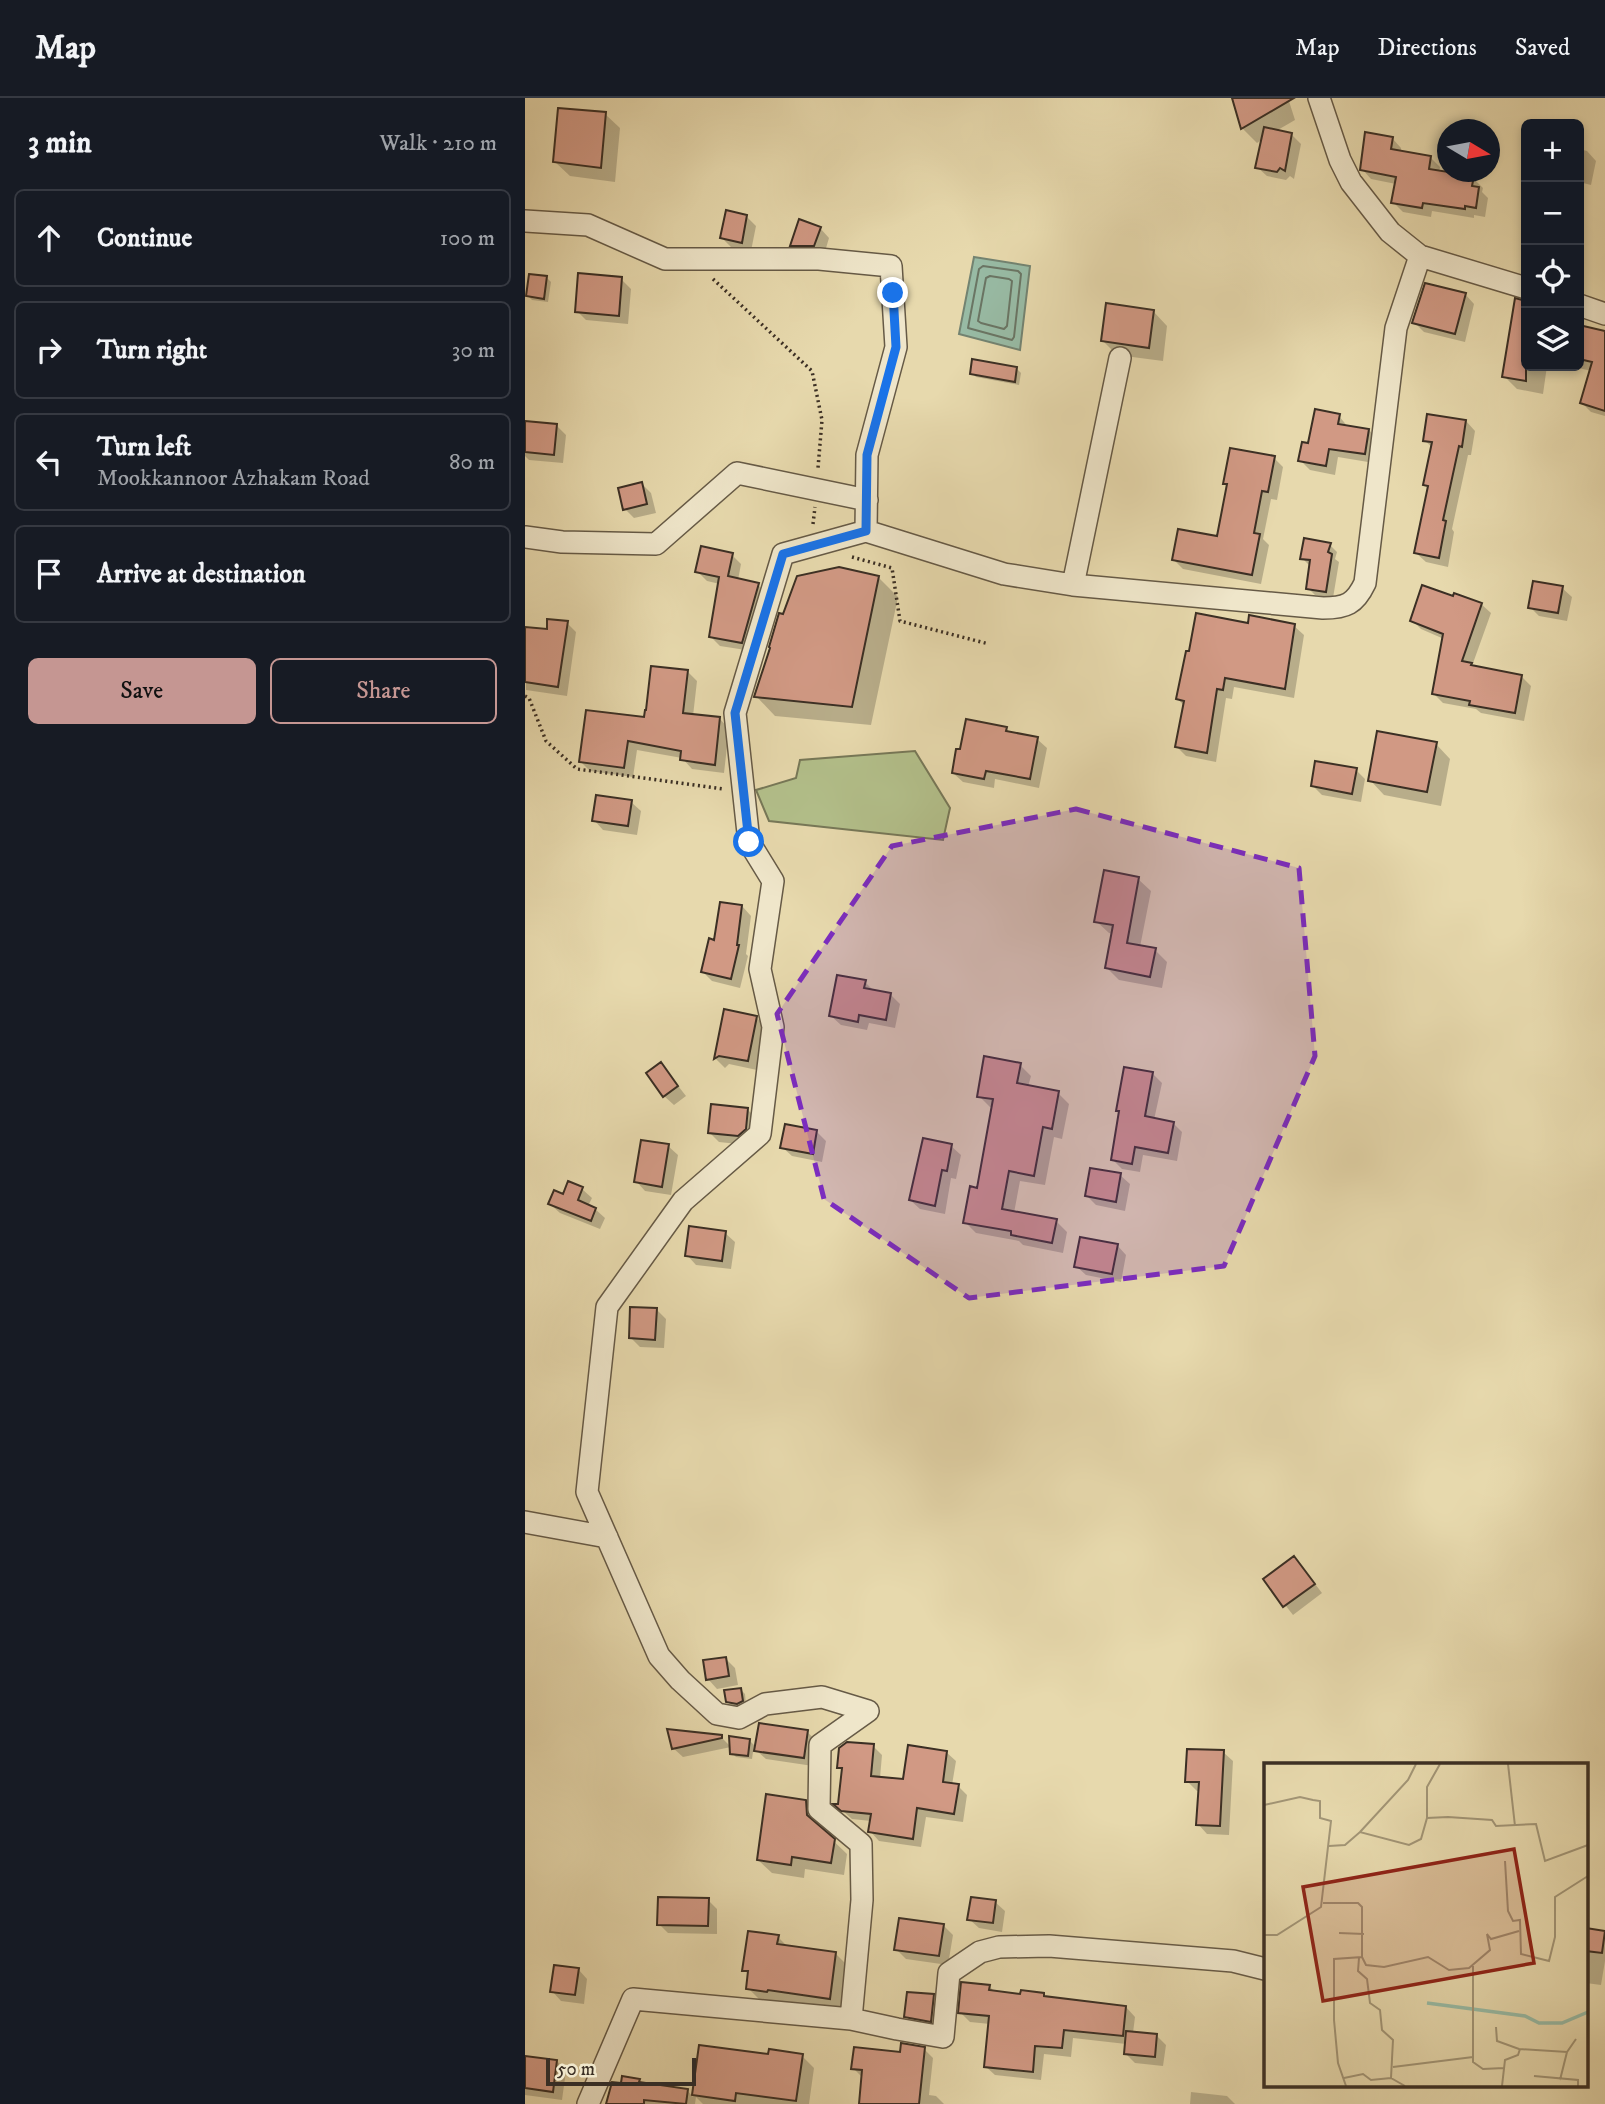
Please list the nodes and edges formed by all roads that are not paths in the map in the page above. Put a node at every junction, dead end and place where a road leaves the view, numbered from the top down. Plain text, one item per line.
1 (1319, 98) edge
2 (525, 221) edge
3 (1420, 256) junction
4 (1521, 286) edge
5 (1584, 307) edge
6 (1605, 314) edge
7 (1121, 358) dead end
8 (867, 500) junction
9 (866, 531) junction
10 (525, 537) edge
11 (1073, 586) junction
12 (525, 1522) edge
13 (607, 1537) junction
14 (1264, 1969) edge
15 (851, 2019) junction
16 (587, 2104) edge

1 - 3 street
2 - 8 street
3 - 4 street
3 - 11 street
5 - 6 street
7 - 11 street
8 - 9 street
8 - 10 street
9 - 11 street
9 - 13 street
12 - 13 street
13 - 15 street
14 - 15 street
15 - 16 street

